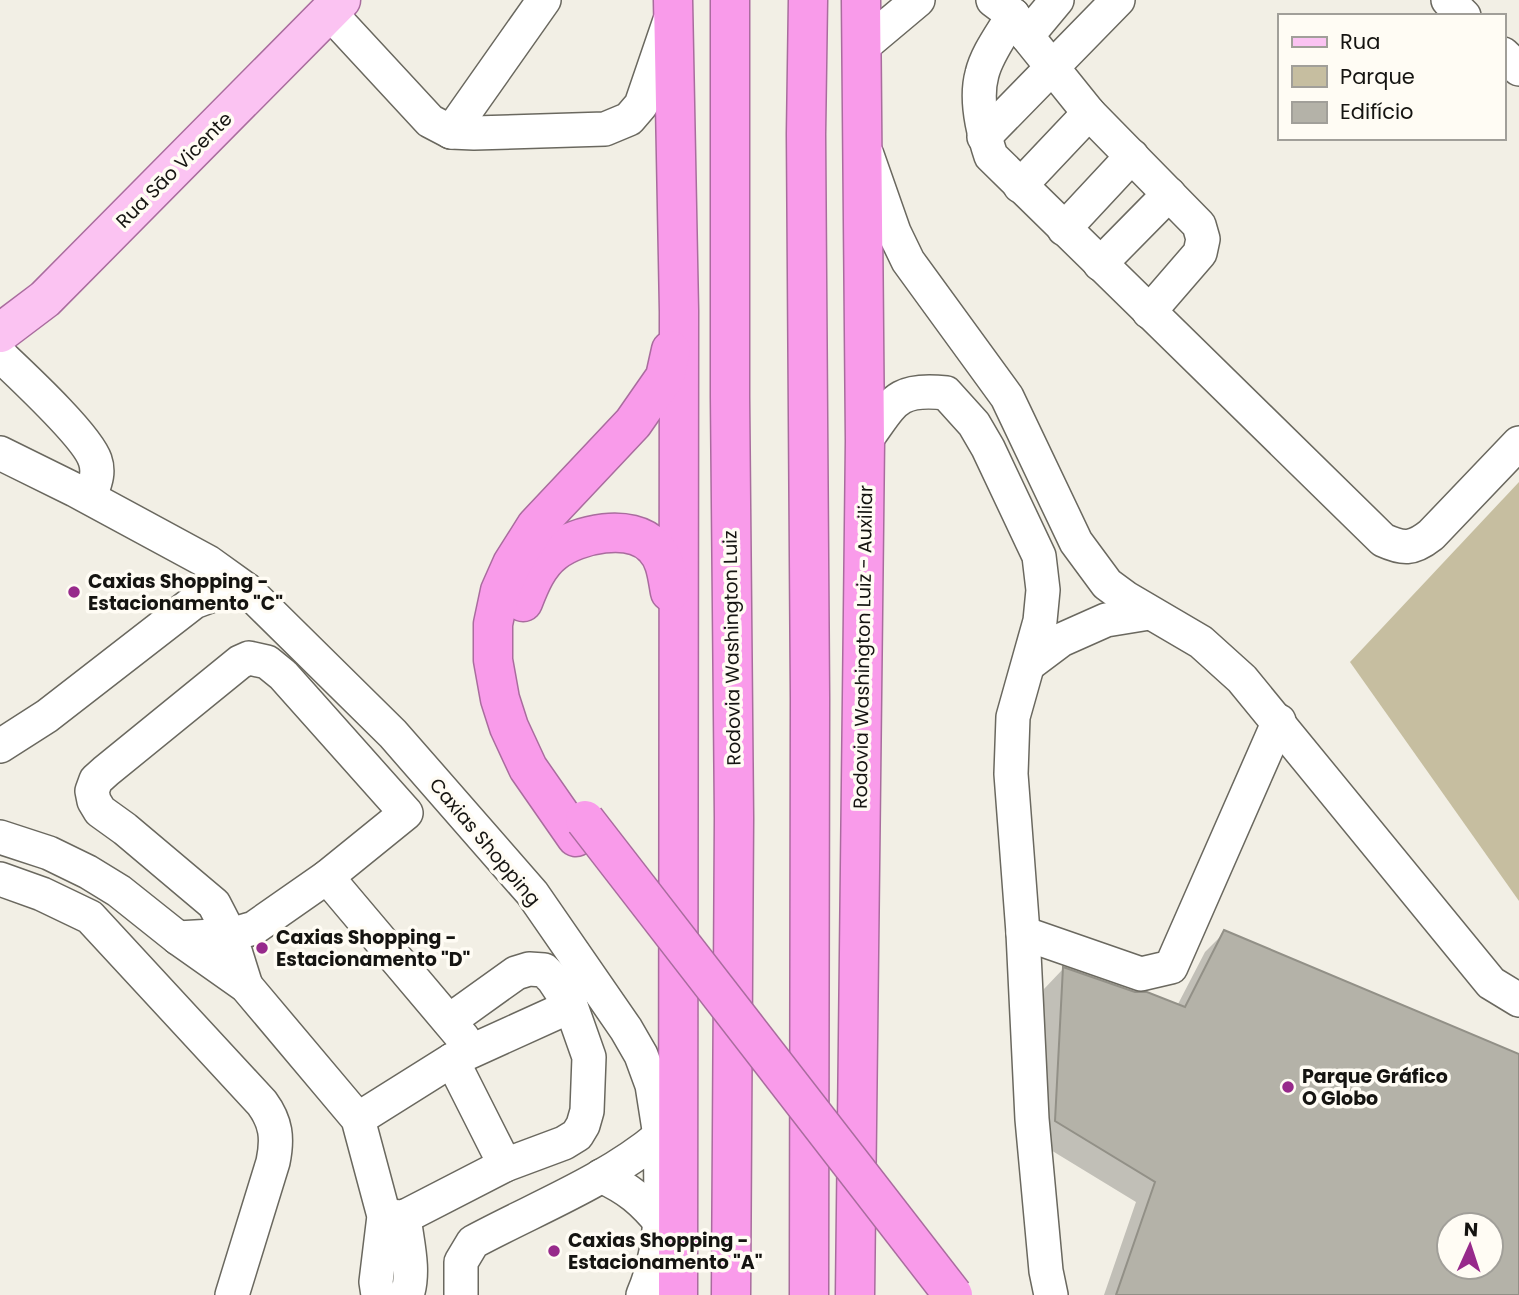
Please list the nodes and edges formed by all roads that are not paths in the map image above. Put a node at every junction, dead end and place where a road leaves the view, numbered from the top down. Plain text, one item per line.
1 (544, 0) edge
2 (730, 0) edge
3 (808, 0) edge
4 (832, 0) edge
5 (861, 0) edge
6 (918, 0) edge
7 (1118, 0) edge
8 (1448, 0) edge
9 (1050, 2) edge
10 (336, 6) edge
11 (673, 6) edge
12 (1462, 14) edge
13 (1011, 17) edge
14 (1081, 37) junction
15 (862, 47) junction
16 (1505, 56) edge
17 (1051, 68) junction
18 (1519, 69) edge
19 (1090, 113) junction
20 (451, 132) junction
21 (861, 134) junction
22 (985, 137) junction
23 (1132, 156) junction
24 (1020, 186) junction
25 (1169, 194) junction
26 (1064, 229) junction
27 (1100, 264) junction
28 (679, 310) junction
29 (1149, 312) junction
30 (0, 333) edge
31 (0, 355) edge
32 (1007, 397) junction
33 (974, 424) junction
34 (865, 441) junction
35 (1519, 443) edge
36 (0, 453) edge
37 (90, 497) junction
38 (191, 554) junction
39 (247, 590) junction
40 (194, 602) junction
41 (1149, 613) junction
42 (677, 636) junction
43 (1029, 664) junction
44 (1279, 722) junction
45 (0, 746) edge
46 (581, 829) junction
47 (0, 837) edge
48 (327, 877) junction
49 (0, 878) edge
50 (1023, 933) junction
51 (230, 935) junction
52 (178, 938) junction
53 (246, 986) junction
54 (1519, 1000) edge
55 (571, 1006) junction
56 (449, 1021) junction
57 (462, 1055) junction
58 (358, 1119) junction
59 (660, 1136) junction
60 (505, 1165) junction
61 (601, 1176) junction
62 (394, 1216) junction
63 (662, 1224) junction
64 (658, 1291) edge
65 (232, 1295) edge
66 (378, 1295) edge
67 (407, 1295) edge
68 (461, 1295) edge
69 (732, 1295) edge
70 (809, 1295) edge
71 (855, 1295) edge
72 (925, 1295) edge
73 (953, 1295) edge
74 (1051, 1295) edge

1 - 20 street
2 - 69 highway, Rodovia Washington Luiz
3 - 70 highway
4 - 21 highway
5 - 15 highway, Rodovia Washington Luiz - Auxiliar
6 - 15 street
7 - 14 street
8 - 12 street
9 - 13 street
9 - 14 street
10 - 20 street
10 - 30 main road, Rua Sāo Vicente
11 - 20 street
11 - 28 highway
13 - 17 street
13 - 22 street
14 - 17 street
15 - 21 highway, Rodovia Washington Luiz - Auxiliar
16 - 18 street
17 - 19 street
17 - 22 street
19 - 23 street
19 - 24 street
21 - 32 street
21 - 34 highway, Rodovia Washington Luiz - Auxiliar
22 - 24 street
23 - 25 street
23 - 26 street
24 - 26 street
25 - 27 street
25 - 29 street
26 - 27 street
27 - 29 street
28 - 42 highway
28 - 46 highway
29 - 35 street
31 - 37 street
32 - 33 street
32 - 41 street
33 - 34 street
33 - 43 street
34 - 71 highway, Rodovia Washington Luiz - Auxiliar
36 - 37 street, Caxias Shopping
37 - 38 street, Caxias Shopping
38 - 39 street, Caxias Shopping
38 - 40 street
39 - 40 street
39 - 59 street, Caxias Shopping
40 - 45 street
41 - 43 street
41 - 44 street
42 - 46 highway
42 - 64 highway
43 - 50 street
44 - 50 street
44 - 54 street
46 - 72 highway
46 - 73 highway, bridge
47 - 52 street
48 - 51 street
48 - 51 street
48 - 56 street
49 - 65 street
50 - 74 street
51 - 52 street
51 - 53 street
52 - 53 street
53 - 58 street
55 - 56 street
55 - 57 street
55 - 60 street
56 - 57 street
57 - 58 street
57 - 60 street
58 - 62 street
59 - 61 street
59 - 63 street, Caxias Shopping
60 - 62 street
61 - 63 street
61 - 68 street
62 - 66 street
62 - 67 street
63 - 64 street, Caxias Shopping

